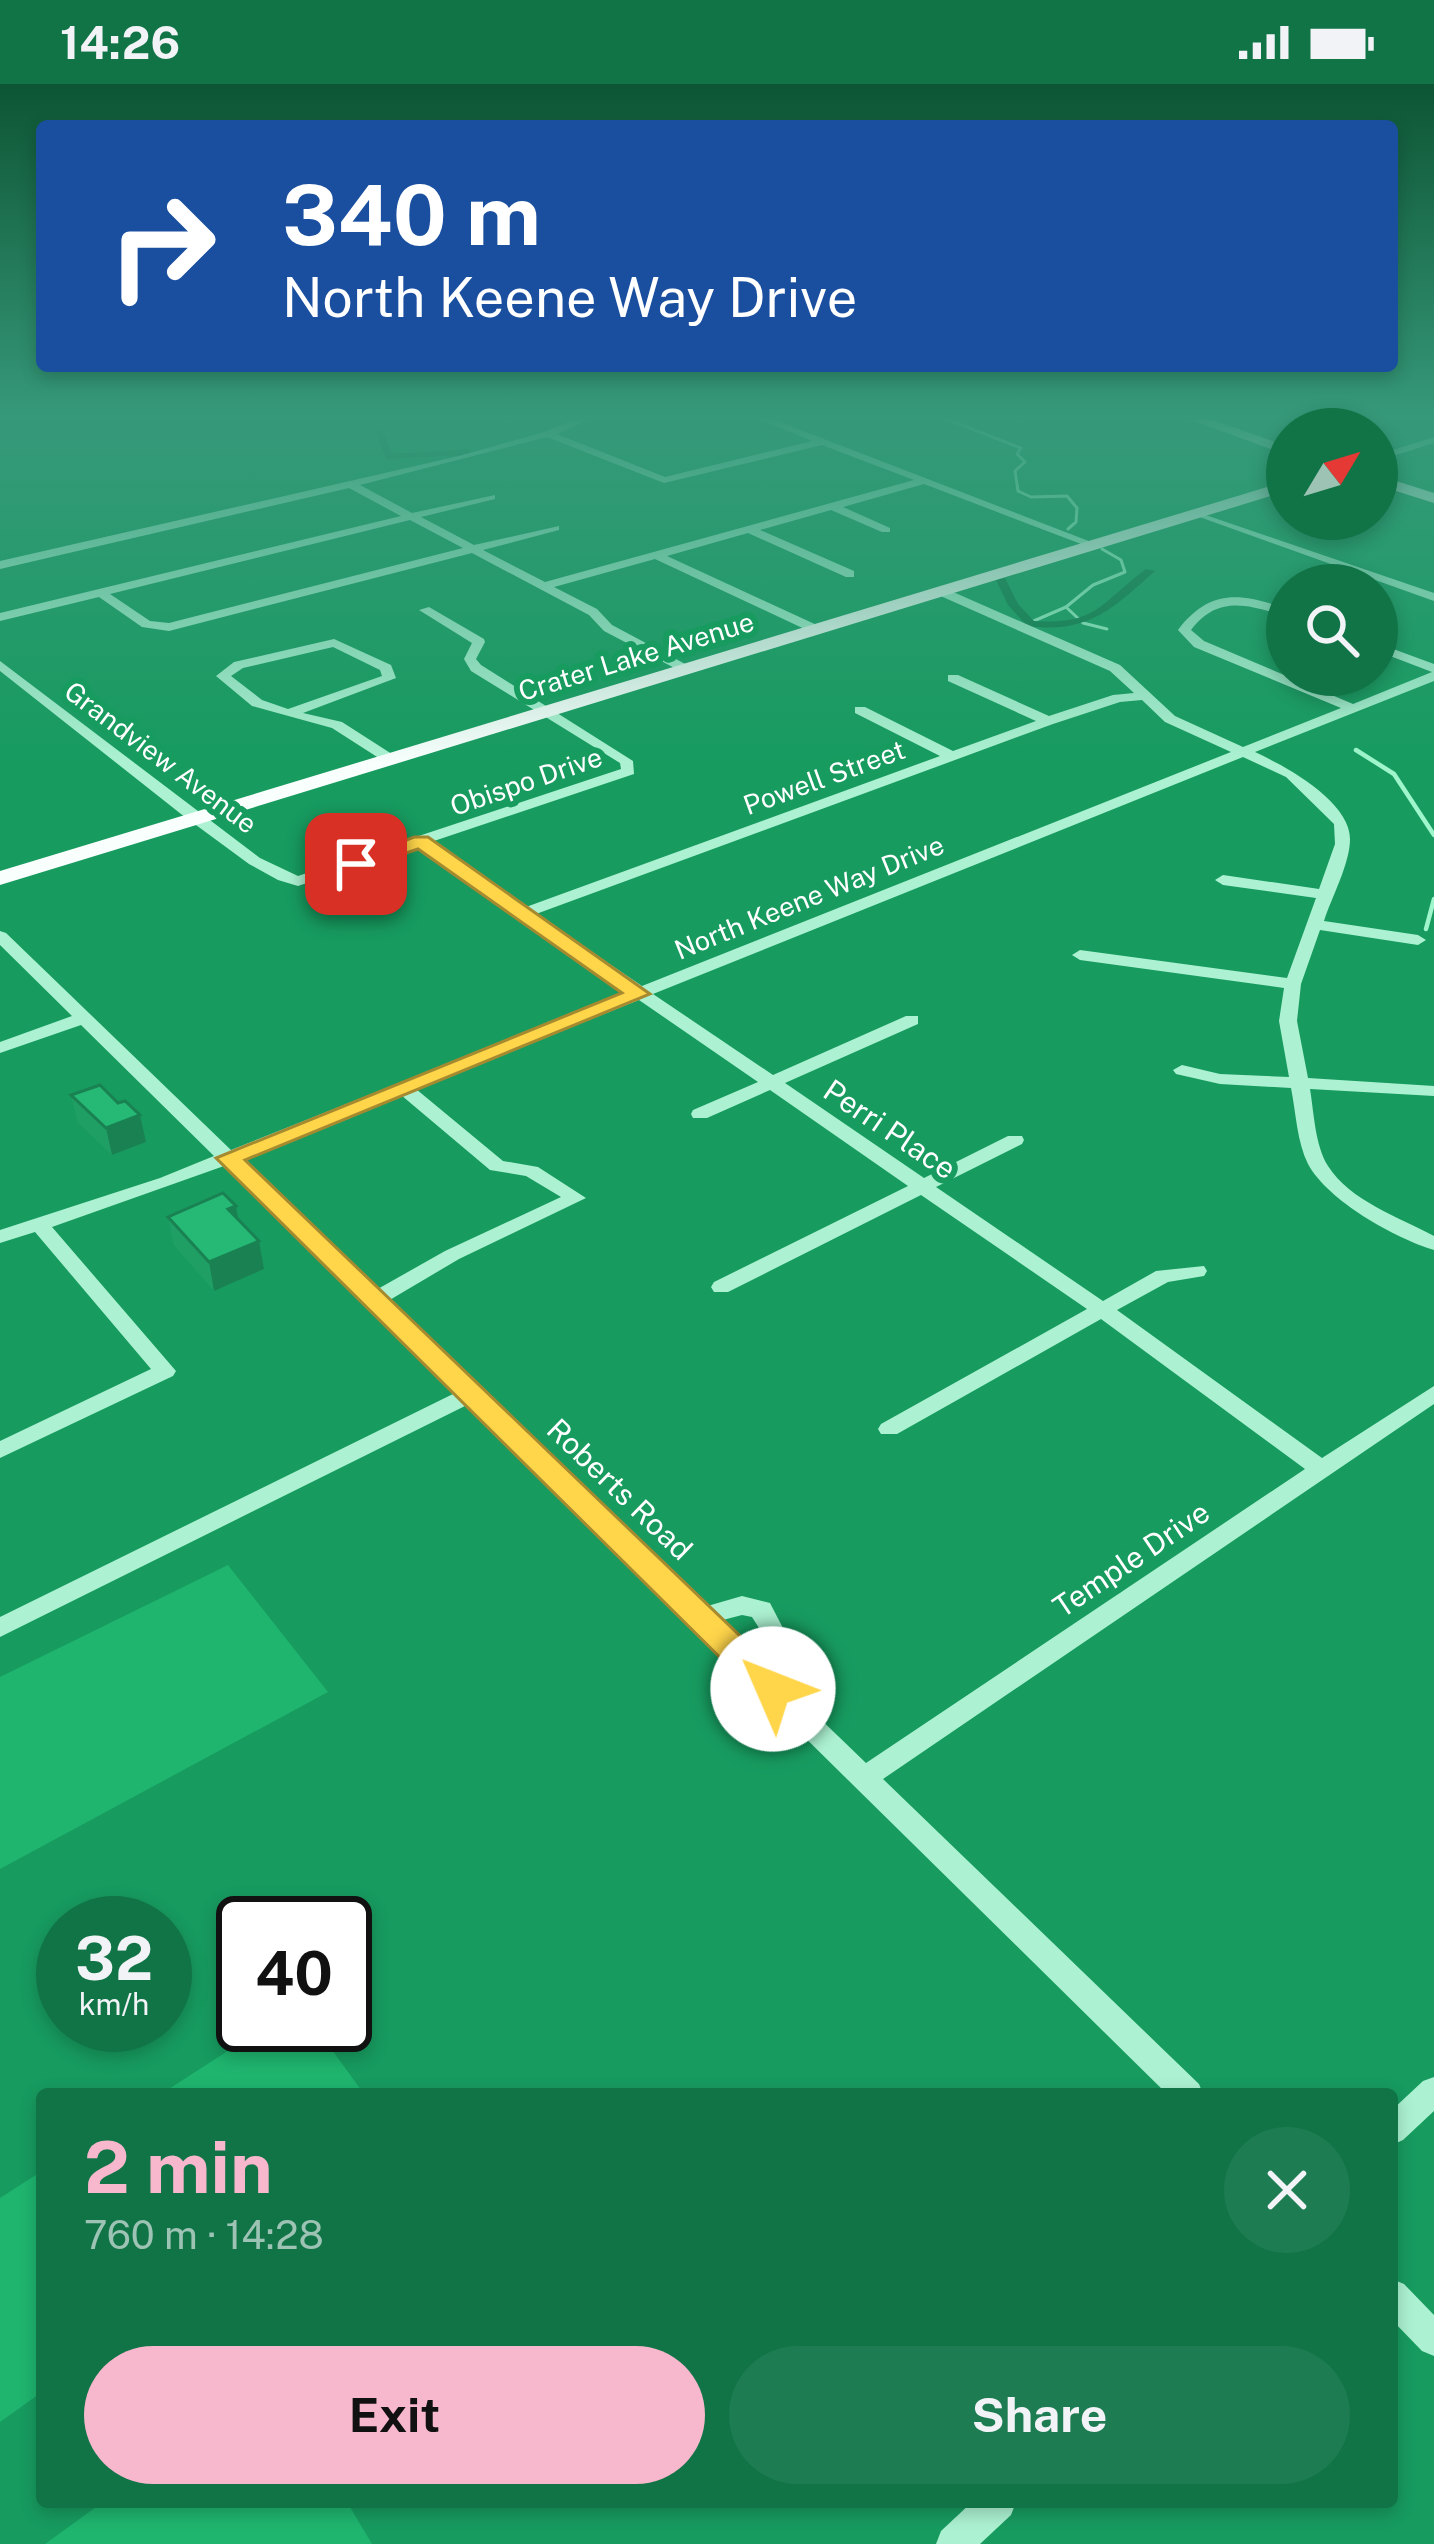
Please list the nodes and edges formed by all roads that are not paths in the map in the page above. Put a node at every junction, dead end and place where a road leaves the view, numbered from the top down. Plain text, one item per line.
1 (134, 534) edge
2 (337, 534) edge
3 (445, 534) edge
4 (533, 534) edge
5 (737, 534) edge
6 (760, 534) edge
7 (1067, 534) edge
8 (1128, 534) edge
9 (1256, 534) edge
10 (1093, 544) junction
11 (474, 549) junction
12 (656, 555) junction
13 (0, 565) edge
14 (850, 574) dead end
15 (543, 586) junction
16 (940, 591) junction
17 (100, 592) junction
18 (1434, 597) edge
19 (1266, 607) edge
20 (425, 610) dead end
21 (0, 617) edge
22 (815, 629) junction
23 (1398, 657) edge
24 (2, 668) edge
25 (684, 669) junction
26 (1266, 671) edge
27 (1434, 673) edge
28 (953, 678) dead end
29 (1143, 696) junction
30 (1324, 696) edge
31 (1354, 709) junction
32 (860, 710) dead end
33 (547, 711) junction
34 (289, 714) junction
35 (1048, 722) junction
36 (1244, 752) junction
37 (952, 756) junction
38 (391, 759) junction
39 (198, 817) junction
40 (421, 842) junction
41 (0, 878) edge
42 (1223, 880) dead end
43 (298, 881) joint
44 (1323, 894) junction
45 (523, 913) junction
46 (1313, 924) junction
47 (0, 937) edge
48 (1418, 940) dead end
49 (1080, 956) dead end
50 (1293, 984) junction
51 (639, 994) junction
52 (84, 1018) junction
53 (912, 1020) dead end
54 (0, 1048) edge
55 (1182, 1070) dead end
56 (768, 1084) junction
57 (1299, 1084) junction
58 (404, 1088) junction
59 (1434, 1091) edge
60 (700, 1114) dead end
61 (1015, 1140) dead end
62 (229, 1158) junction
63 (922, 1186) junction
64 (39, 1224) junction
65 (0, 1237) edge
66 (1434, 1244) edge
67 (1197, 1271) dead end
68 (721, 1287) dead end
69 (374, 1300) junction
70 (1101, 1309) junction
71 (1434, 1393) edge
72 (471, 1394) junction
73 (889, 1429) dead end
74 (0, 1450) edge
75 (1323, 1470) junction
76 (700, 1618) junction
77 (0, 1628) edge
78 (742, 1659) junction
79 (864, 1778) junction
80 (1182, 2088) edge
81 (1434, 2091) edge
82 (1398, 2124) edge
83 (1398, 2302) edge
84 (1434, 2338) edge
85 (992, 2508) edge
86 (954, 2544) edge

1 - 13 street
2 - 17 street
3 - 11 street
4 - 11 street
5 - 12 street
6 - 14 street
7 - 10 street
8 - 10 main road, Crater Lake Avenue
9 - 18 street
10 - 16 main road, Crater Lake Avenue
11 - 15 street
11 - 17 street
12 - 15 street
12 - 22 street
15 - 25 street
16 - 22 main road, Crater Lake Avenue
16 - 29 street
17 - 21 street
19 - 26 street
20 - 33 street
22 - 25 main road, Crater Lake Avenue
23 - 27 street
24 - 39 street, Grandview Avenue
25 - 33 main road, Crater Lake Avenue
27 - 31 street, North Keene Way Drive
28 - 35 street
29 - 35 street, Powell Street
29 - 36 street
30 - 31 street
31 - 36 street, North Keene Way Drive
32 - 37 street
33 - 38 main road, Crater Lake Avenue
33 - 40 street, Obispo Drive
34 - 34 street
34 - 38 street
35 - 37 street, Powell Street
36 - 44 street
36 - 51 street, North Keene Way Drive
37 - 45 street, Powell Street
38 - 39 main road, Crater Lake Avenue
39 - 41 main road, Crater Lake Avenue
39 - 43 street, Grandview Avenue
40 - 43 street, Obispo Drive
40 - 45 street, Perri Place
42 - 44 street
44 - 46 street
45 - 51 street, Perri Place
46 - 48 street
46 - 50 street
47 - 52 street, Roberts Road
49 - 50 street
50 - 57 street
51 - 56 street, Perri Place
51 - 58 street, North Keene Way Drive
52 - 54 street
52 - 62 street, Roberts Road
53 - 56 street
55 - 57 street
56 - 60 street
56 - 63 street, Perri Place
57 - 59 street
57 - 66 street
58 - 62 street, North Keene Way Drive
58 - 69 street
61 - 63 street
62 - 64 street, North Keene Way Drive
62 - 69 street, Roberts Road
63 - 68 street
63 - 70 street, Perri Place
64 - 65 street, North Keene Way Drive
64 - 74 street
67 - 70 street
69 - 72 street, Roberts Road
70 - 73 street
70 - 75 street, Perri Place
71 - 75 street, Temple Drive
72 - 76 street, Roberts Road
72 - 77 street
75 - 79 street, Temple Drive
76 - 78 street, Roberts Road
76 - 78 street
78 - 79 street, Roberts Road
79 - 80 street, Roberts Road
81 - 82 street
83 - 84 street
85 - 86 street

